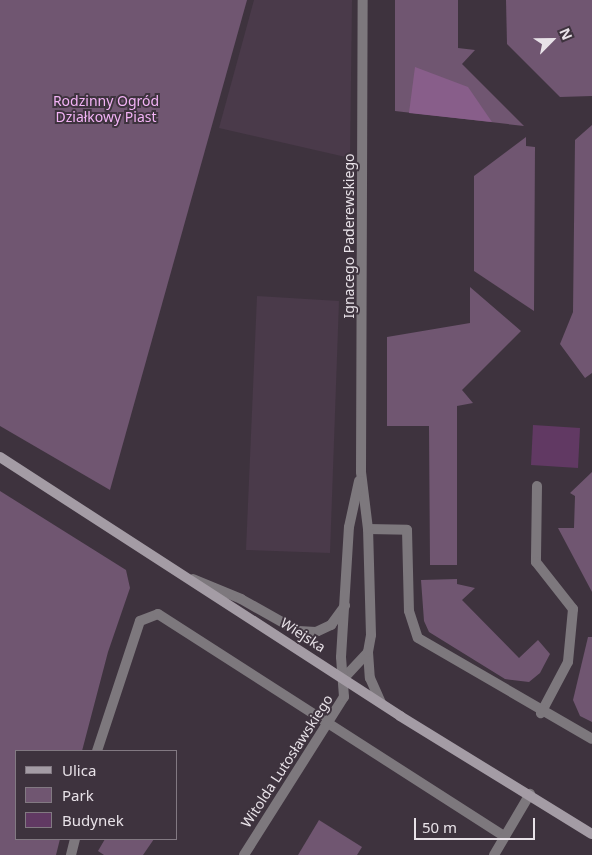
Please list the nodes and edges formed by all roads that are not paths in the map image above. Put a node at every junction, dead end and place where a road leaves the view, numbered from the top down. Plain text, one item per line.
1 (363, 0) edge
2 (0, 457) edge
3 (361, 472) junction
4 (537, 486) dead end
5 (368, 529) junction
6 (188, 577) junction
7 (346, 605) junction
8 (368, 652) junction
9 (344, 678) junction
10 (382, 703) junction
11 (542, 713) junction
12 (329, 725) junction
13 (592, 739) edge
14 (97, 750) edge
15 (530, 794) junction
16 (592, 834) edge
17 (505, 837) junction
18 (75, 840) edge
19 (71, 855) edge
20 (244, 855) edge
21 (494, 855) edge

1 - 3 street, Ignacego Paderewskiego
2 - 6 main road, Wiejska
3 - 5 street
3 - 7 street, Witolda Lutosławskiego
4 - 11 street
5 - 8 street
5 - 11 street
6 - 7 street
6 - 9 main road, Wiejska
7 - 9 street, Witolda Lutosławskiego
8 - 9 street
8 - 10 street
9 - 10 main road, Wiejska
9 - 12 street, Witolda Lutosławskiego
10 - 15 main road, Wiejska
11 - 13 street
12 - 14 street
12 - 17 street
12 - 20 street, Witolda Lutosławskiego
15 - 16 main road, Wiejska
15 - 17 street
17 - 21 street
18 - 19 street

